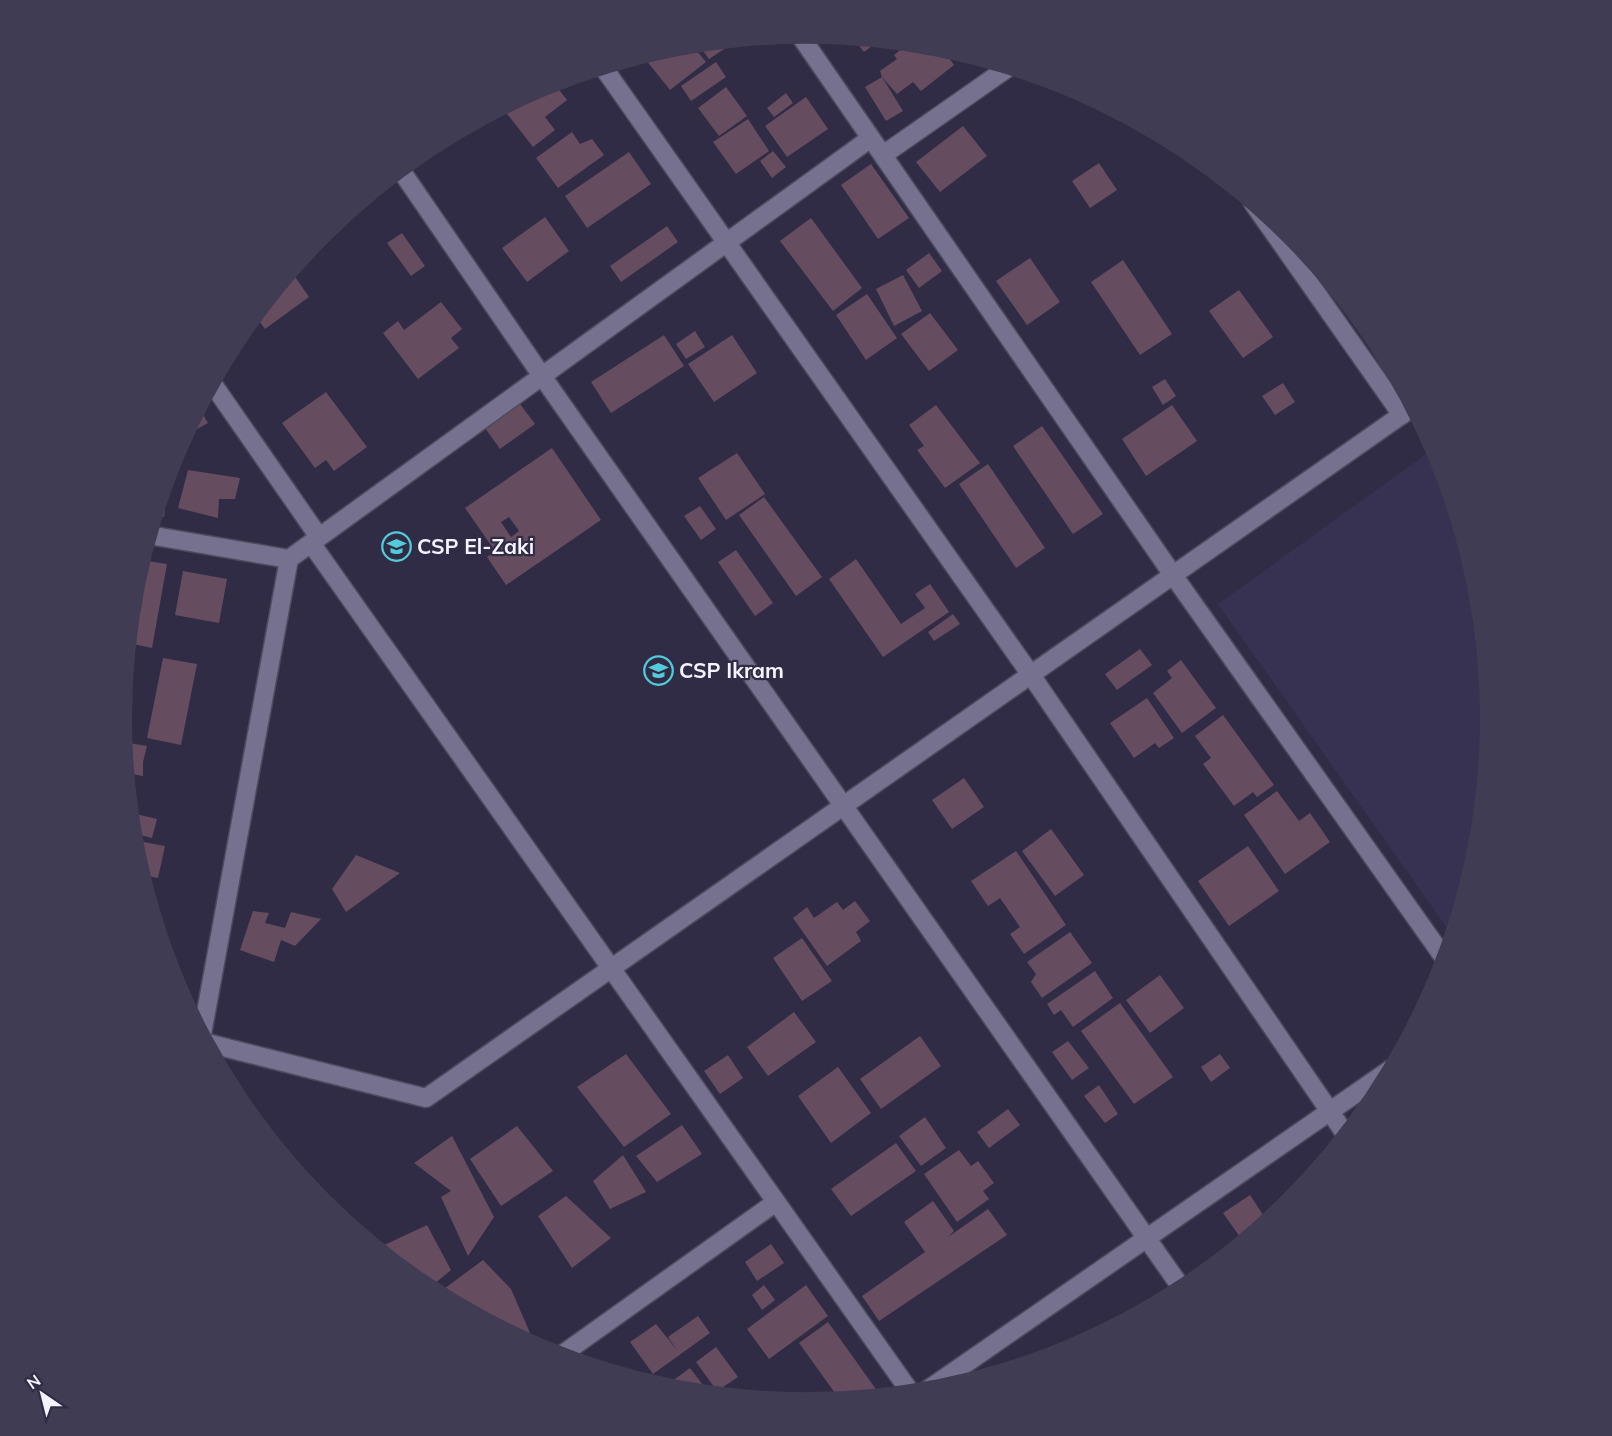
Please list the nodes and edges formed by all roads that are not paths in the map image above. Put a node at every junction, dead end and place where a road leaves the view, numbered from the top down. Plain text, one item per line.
1 (807, 44) edge
2 (1001, 72) edge
3 (607, 73) edge
4 (871, 138) junction
5 (883, 155) junction
6 (404, 176) edge
7 (1277, 235) edge
8 (727, 242) junction
9 (542, 376) junction
10 (217, 390) edge
11 (1404, 407) edge
12 (1407, 411) edge
13 (156, 536) edge
14 (315, 540) junction
15 (290, 559) junction
16 (1173, 574) junction
17 (1030, 675) junction
18 (843, 807) junction
19 (1439, 950) edge
20 (611, 969) junction
21 (204, 1022) edge
22 (217, 1045) edge
23 (1374, 1081) edge
24 (1330, 1112) junction
25 (1341, 1128) edge
26 (776, 1202) junction
27 (1147, 1238) junction
28 (1177, 1281) edge
29 (569, 1349) edge
30 (944, 1379) edge
31 (905, 1385) edge

1 - 4 street
2 - 5 street
3 - 8 street
4 - 5 street
4 - 8 street
5 - 16 street
6 - 9 street
7 - 11 street
8 - 9 street
8 - 17 street
9 - 14 street
9 - 18 street
10 - 14 street
12 - 16 street
13 - 15 street
14 - 15 street
14 - 20 street
15 - 21 street
16 - 17 street
16 - 19 street
17 - 18 street
17 - 24 street
18 - 20 street
18 - 27 street
20 - 22 street
20 - 26 street
23 - 24 street
24 - 25 street
24 - 27 street
26 - 29 street
26 - 31 street
27 - 28 street
27 - 30 street

